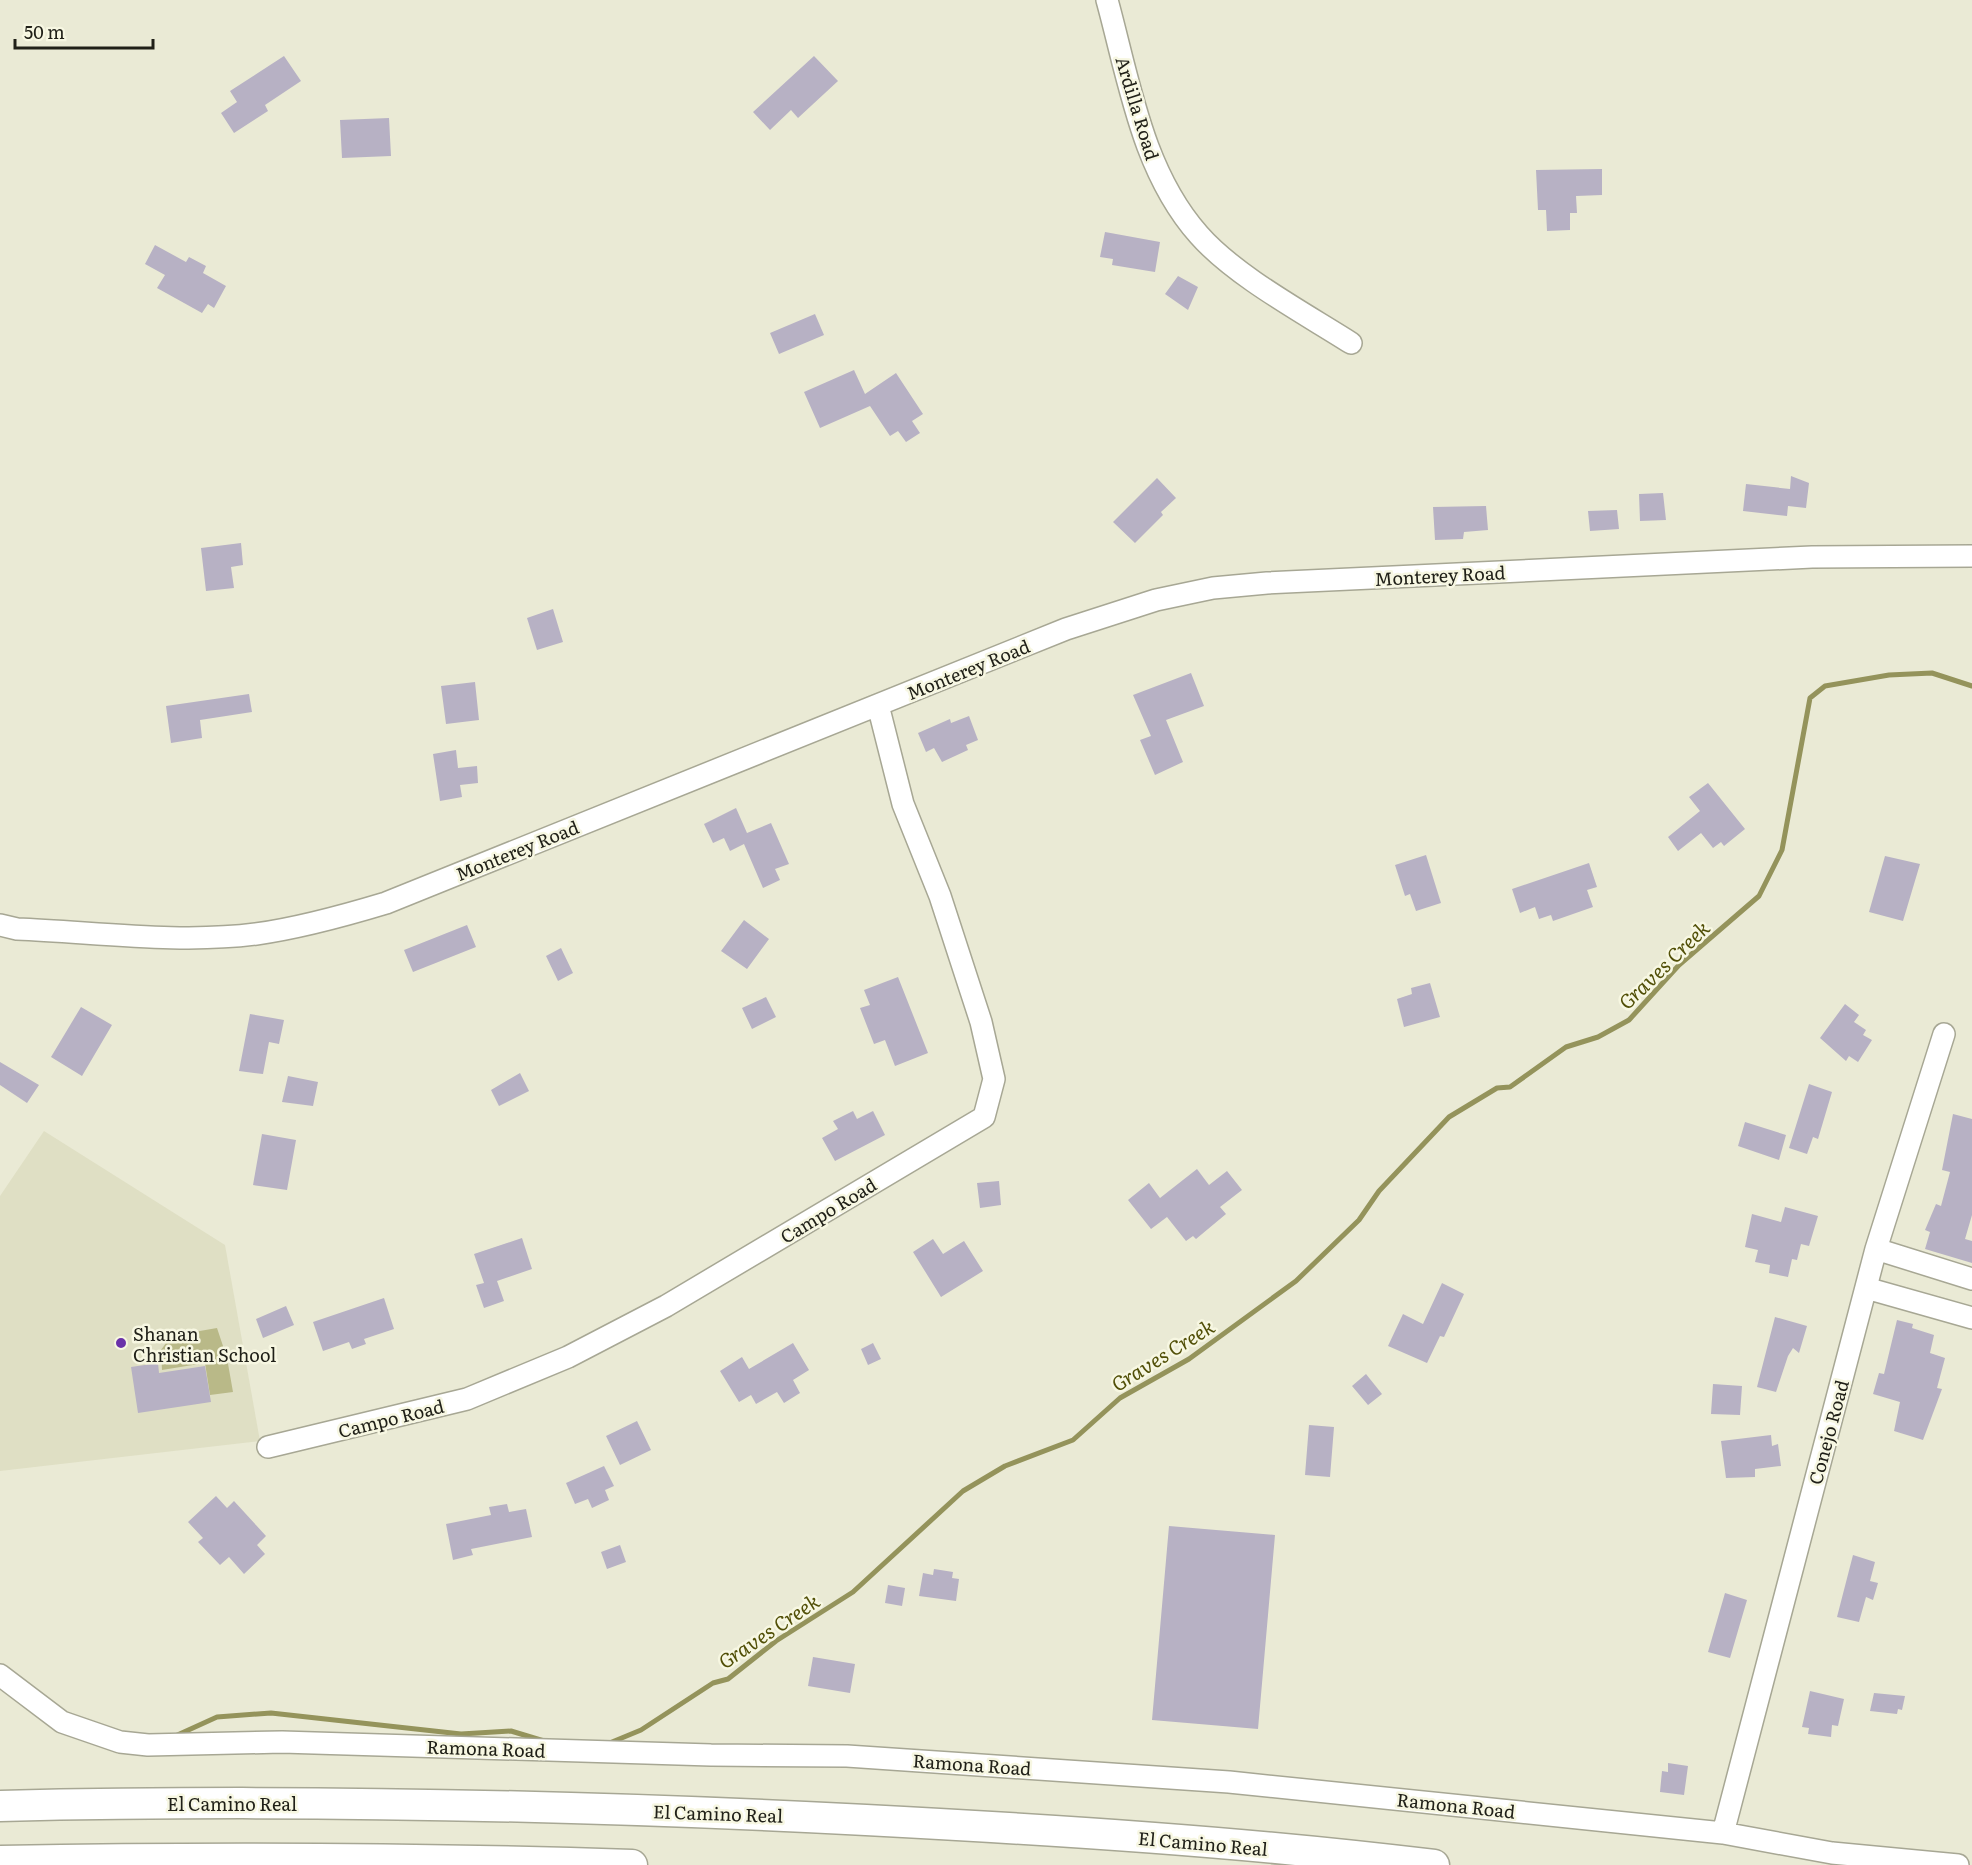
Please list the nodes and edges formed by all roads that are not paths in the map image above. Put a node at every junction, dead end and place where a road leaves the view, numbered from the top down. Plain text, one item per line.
1 (1107, 0) edge
2 (1351, 343) dead end
3 (1972, 556) edge
4 (878, 705) junction
5 (0, 925) edge
6 (1944, 1034) dead end
7 (1876, 1249) junction
8 (1972, 1279) edge
9 (1866, 1288) junction
10 (1972, 1318) edge
11 (268, 1447) dead end
12 (0, 1675) edge
13 (0, 1806) edge
14 (1723, 1833) junction
15 (0, 1862) edge
16 (632, 1865) edge
17 (1434, 1865) edge
18 (1958, 1865) edge

1 - 2 street, Ardilla Road
3 - 4 street, Monterey Road
4 - 5 street, Monterey Road
4 - 11 street, Campo Road
6 - 7 street, Conejo Road
7 - 8 street
7 - 9 street, Conejo Road
9 - 10 street
9 - 14 street, Conejo Road
12 - 14 street, Ramona Road
13 - 17 highway, El Camino Real
14 - 18 street, Ramona Road
15 - 16 highway

